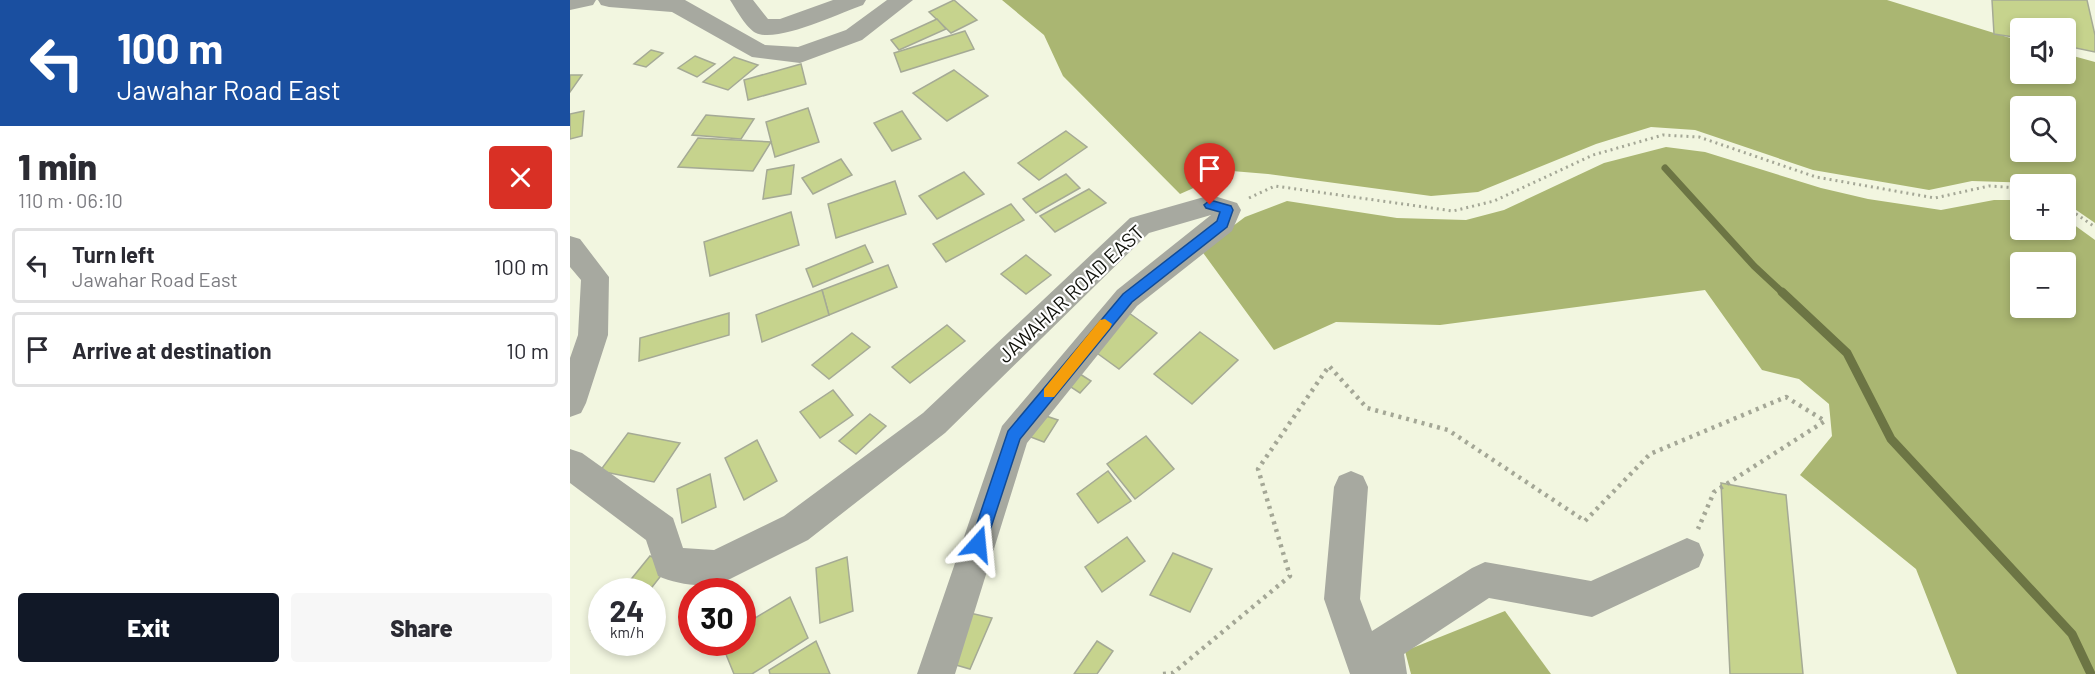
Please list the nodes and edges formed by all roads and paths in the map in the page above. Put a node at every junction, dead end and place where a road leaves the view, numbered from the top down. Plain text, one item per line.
1 (585, 0) edge
2 (609, 0) edge
3 (741, 0) edge
4 (855, 0) edge
5 (902, 0) edge
6 (570, 3) edge
7 (2010, 187) edge
8 (1227, 210) junction
9 (2076, 214) edge
10 (2095, 227) edge
11 (570, 247) edge
12 (570, 403) edge
13 (570, 464) edge
14 (1352, 487) dead end
15 (1687, 555) joint
16 (936, 674) edge
17 (1163, 674) edge
18 (1369, 674) edge
19 (1388, 674) edge

1 - 6 street
2 - 5 street
3 - 4 street
7 - 8 path
8 - 13 street, JAWAHAR ROAD EAST
8 - 16 street, JAWAHAR ROAD EAST
9 - 10 path
11 - 12 street
14 - 18 street
15 - 17 path
15 - 19 street

